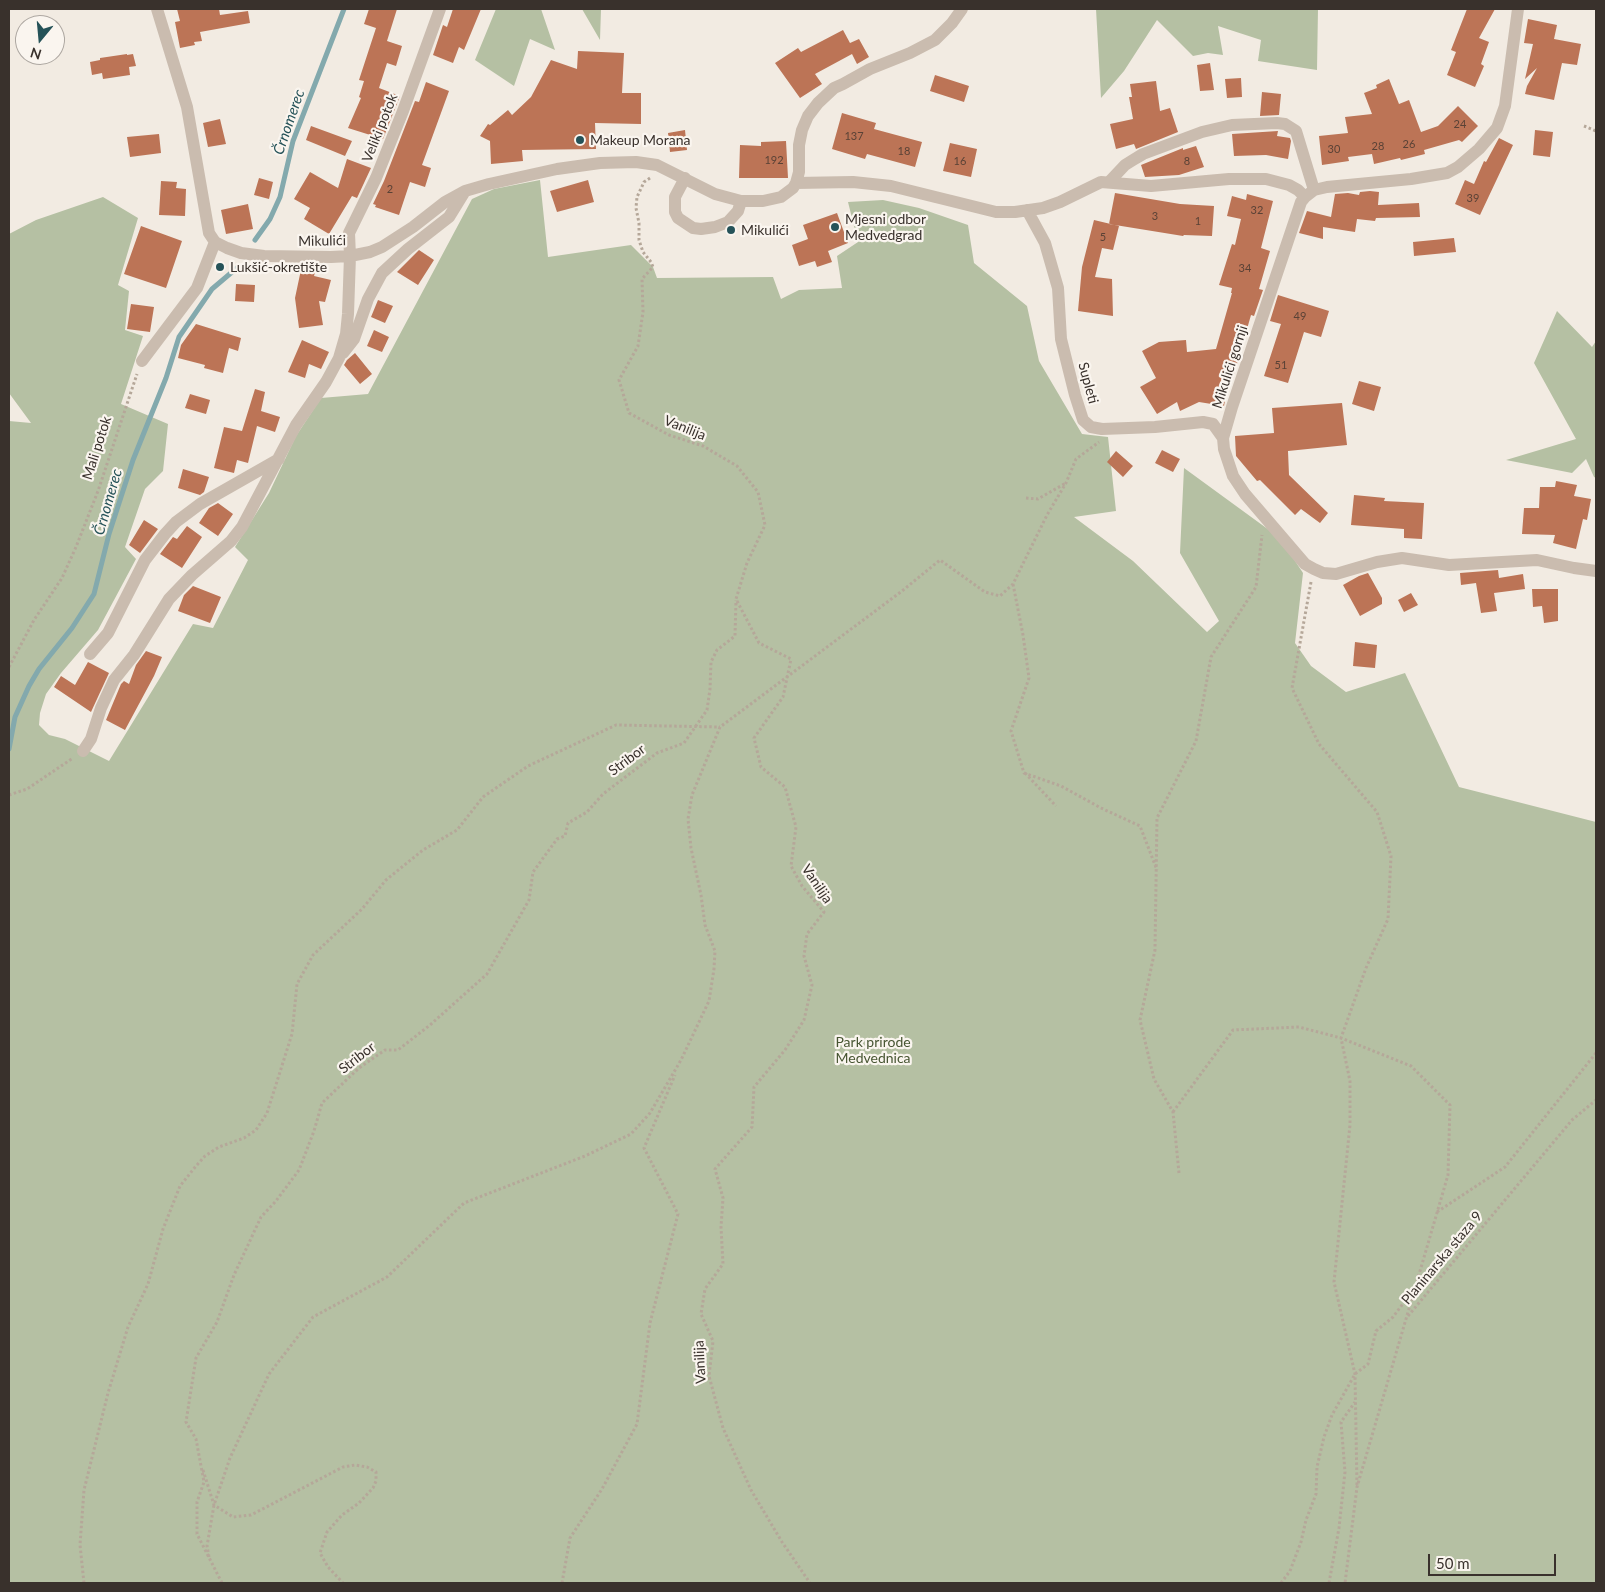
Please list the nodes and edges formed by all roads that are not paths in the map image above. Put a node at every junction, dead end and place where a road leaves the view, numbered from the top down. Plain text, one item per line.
1 (157, 9) edge
2 (440, 9) edge
3 (962, 9) edge
4 (1518, 9) edge
5 (685, 178) junction
6 (796, 182) junction
7 (1109, 182) junction
8 (465, 191) junction
9 (1309, 194) junction
10 (741, 201) junction
11 (1027, 210) junction
12 (215, 242) junction
13 (350, 256) junction
14 (339, 358) junction
15 (142, 361) road end
16 (1223, 438) junction
17 (279, 459) junction
18 (1596, 571) edge
19 (90, 654) dead end
20 (83, 751) road end

1 - 12 street
2 - 13 street, Veliki potok
3 - 6 street
4 - 9 street
5 - 8 street, Mikulići
5 - 10 street, Mikulići
5 - 10 street
6 - 10 street, Mikulići
6 - 11 street
7 - 9 street
7 - 9 street
7 - 11 street
8 - 13 street, Mikulići
8 - 14 street
9 - 16 street, Mikulići gornji
11 - 16 street, Supleti
12 - 13 street, Mikulići
12 - 15 street
13 - 14 street
14 - 17 street
16 - 18 street
17 - 19 street
17 - 20 street

